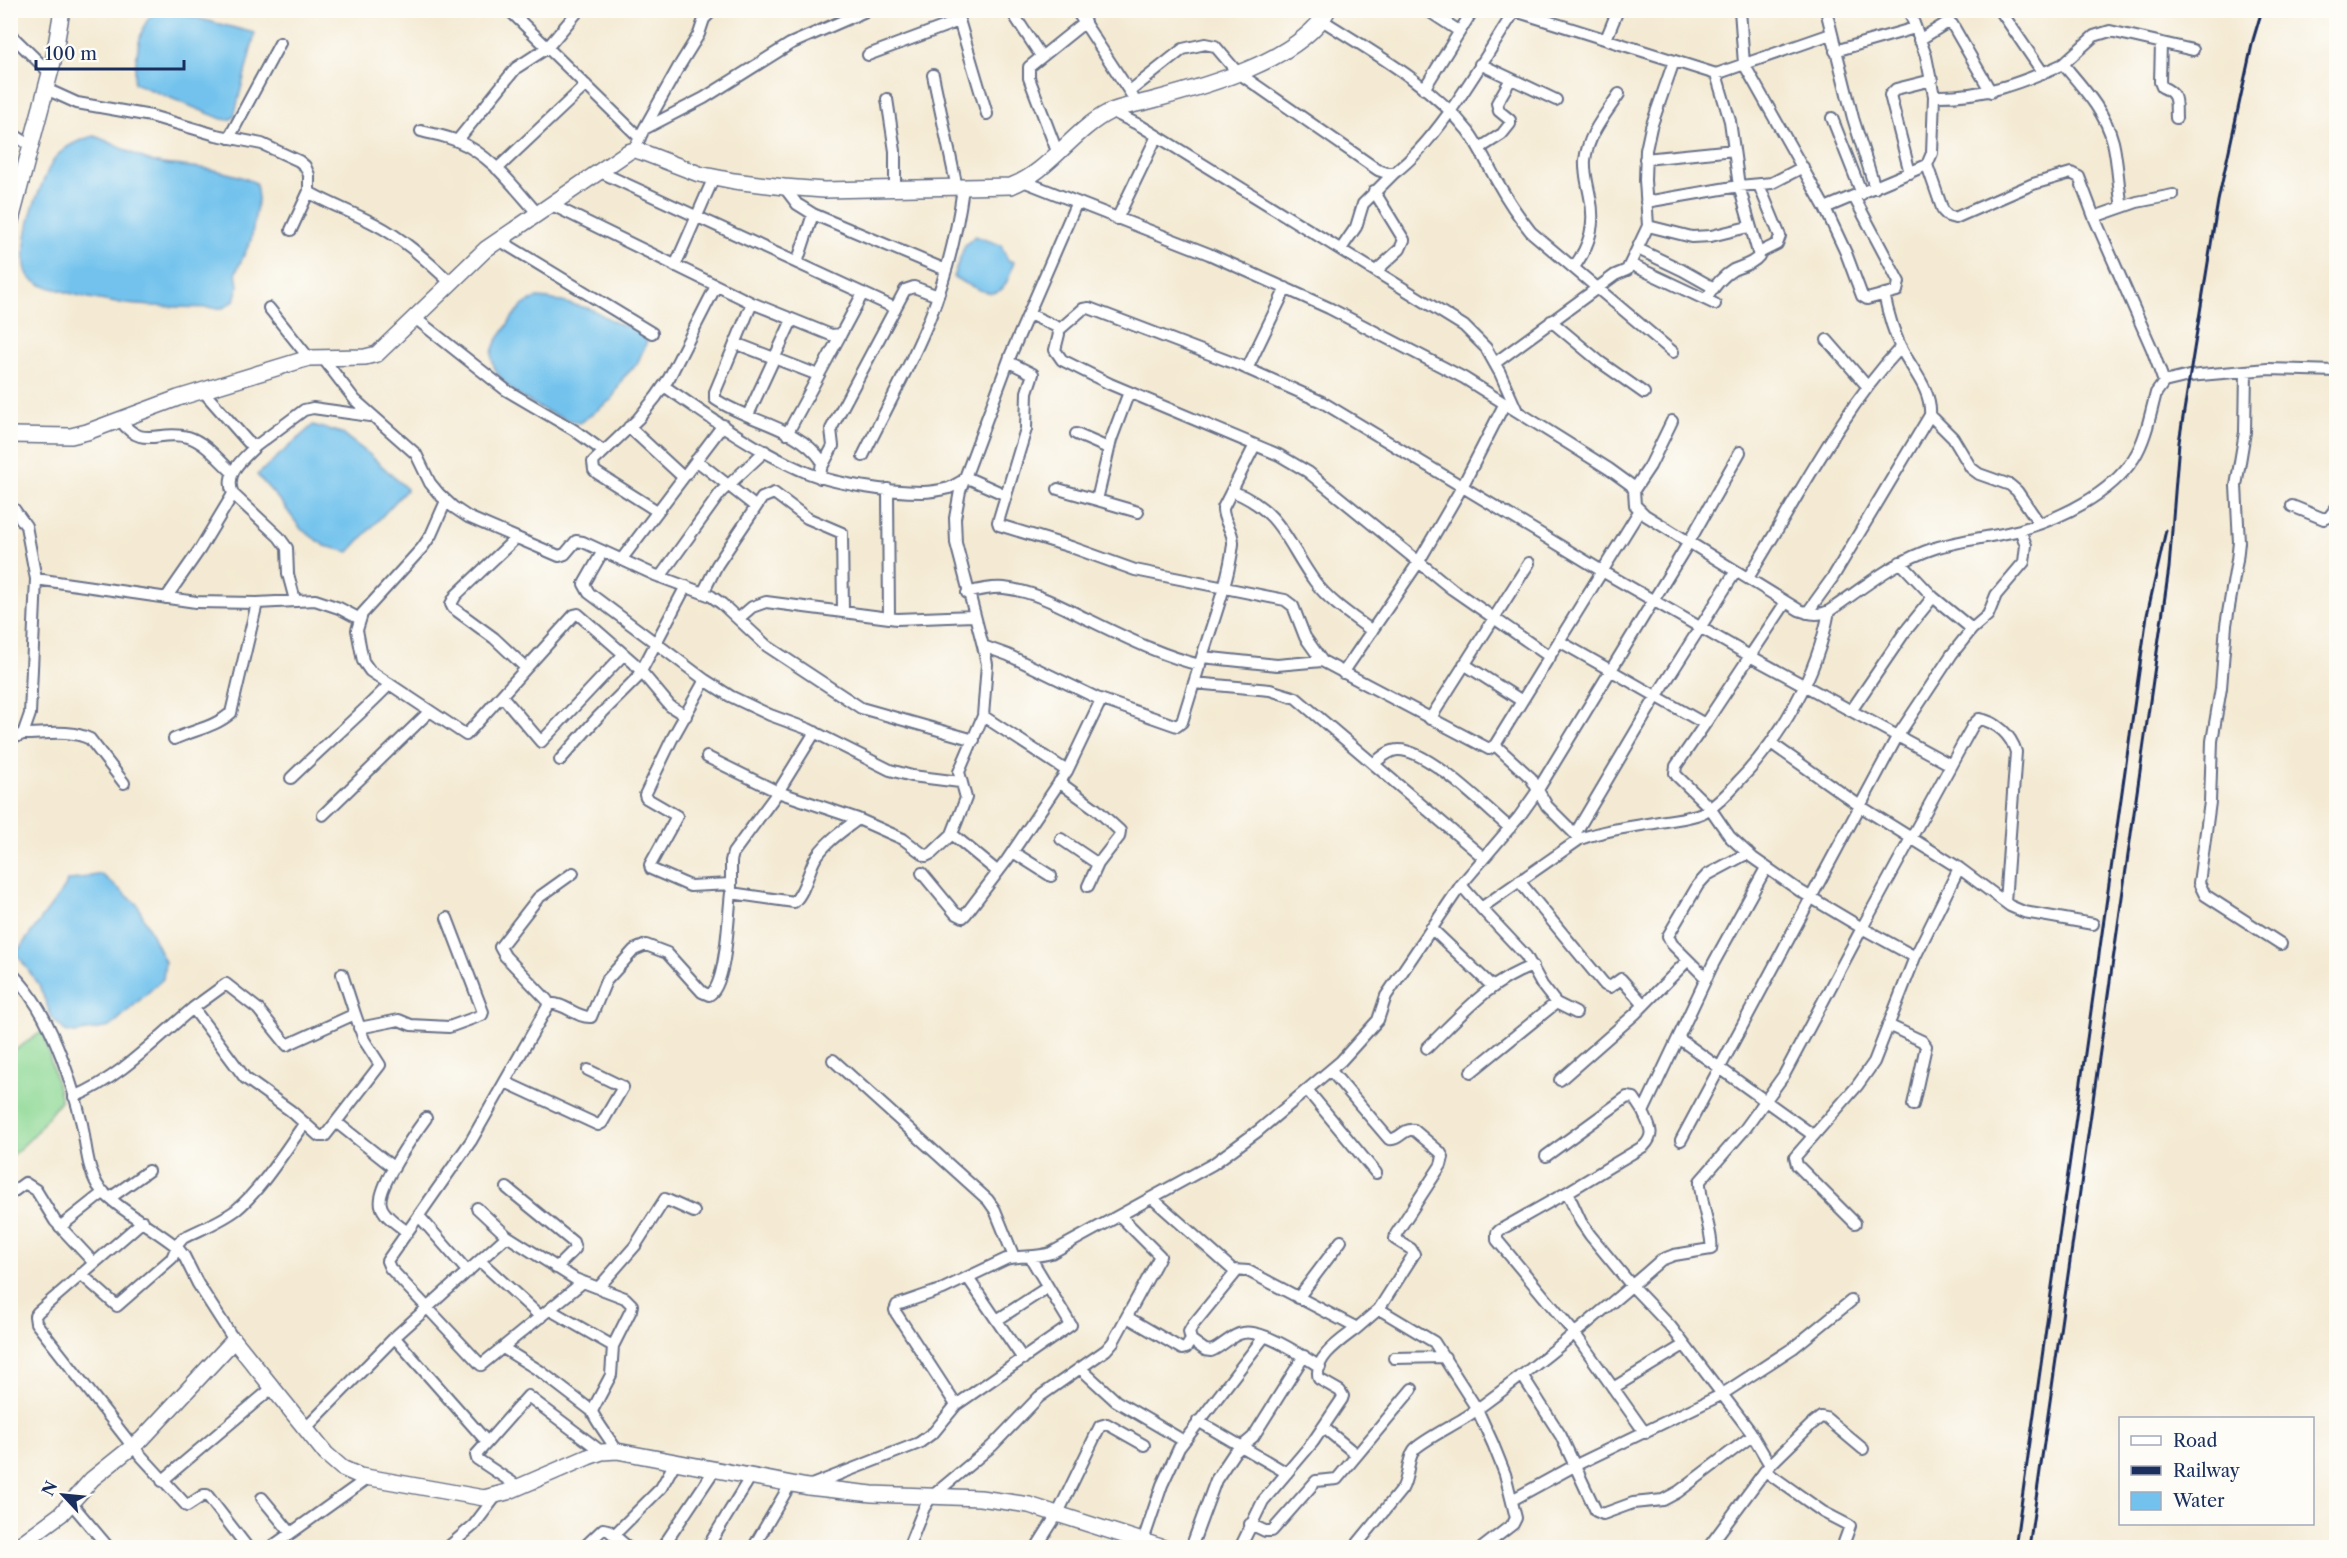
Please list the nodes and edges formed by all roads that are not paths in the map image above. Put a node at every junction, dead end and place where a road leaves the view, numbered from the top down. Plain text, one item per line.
1 (62, 10) edge
2 (509, 10) edge
3 (579, 10) edge
4 (713, 10) edge
5 (868, 10) edge
6 (1076, 10) edge
7 (1427, 10) edge
8 (1473, 10) edge
9 (1618, 10) edge
10 (1740, 10) edge
11 (1826, 10) edge
12 (1909, 10) edge
13 (2000, 10) edge
14 (1513, 11) edge
15 (1013, 12) edge
16 (703, 15) edge
17 (1325, 15) edge
18 (958, 16) edge
19 (1085, 22) junction
20 (1915, 28) junction
21 (1459, 31) junction
22 (10, 34) edge
23 (1832, 34) junction
24 (1606, 39) junction
25 (1919, 40) junction
26 (280, 43) dead end
27 (2161, 43) junction
28 (547, 48) junction
29 (2193, 50) dead end
30 (1835, 51) junction
31 (868, 55) dead end
32 (1041, 56) junction
33 (1674, 61) junction
34 (1480, 64) junction
35 (1744, 64) junction
36 (2063, 64) junction
37 (1237, 72) junction
38 (50, 73) junction
39 (2043, 73) junction
40 (1716, 74) junction
41 (933, 75) dead end
42 (1512, 79) junction
43 (1932, 80) junction
44 (586, 85) junction
45 (46, 89) junction
46 (1424, 89) junction
47 (1991, 92) junction
48 (1619, 94) dead end
49 (1934, 96) junction
50 (1134, 98) junction
51 (887, 99) dead end
52 (1556, 100) dead end
53 (1110, 111) junction
54 (1449, 111) junction
55 (987, 114) dead end
56 (1832, 118) dead end
57 (2176, 118) dead end
58 (421, 131) dead end
59 (10, 132) edge
60 (1157, 136) junction
61 (229, 138) junction
62 (639, 139) junction
63 (457, 141) junction
64 (31, 146) junction
65 (1480, 148) junction
66 (1734, 150) junction
67 (1058, 154) junction
68 (1645, 159) junction
69 (1927, 165) junction
70 (1803, 167) junction
71 (497, 169) junction
72 (598, 171) junction
73 (1394, 172) junction
74 (1910, 172) junction
75 (714, 177) junction
76 (1023, 181) junction
77 (1759, 185) junction
78 (1739, 186) junction
79 (784, 187) junction
80 (960, 188) junction
81 (1875, 188) junction
82 (896, 189) junction
83 (1374, 190) junction
84 (309, 191) junction
85 (1858, 195) junction
86 (2173, 195) dead end
87 (1646, 202) junction
88 (1076, 204) junction
89 (2122, 207) junction
90 (544, 208) junction
91 (1825, 208) junction
92 (813, 214) junction
93 (696, 216) junction
94 (2094, 217) junction
95 (1117, 219) junction
96 (10, 224) edge
97 (1648, 226) junction
98 (1748, 226) junction
99 (291, 230) dead end
100 (499, 240) junction
101 (1341, 249) junction
102 (1638, 249) junction
103 (1758, 253) junction
104 (797, 263) junction
105 (1630, 264) junction
106 (675, 266) junction
107 (1574, 267) junction
108 (946, 270) junction
109 (1376, 271) junction
110 (451, 283) junction
111 (716, 286) junction
112 (1286, 288) junction
113 (1598, 288) junction
114 (1714, 288) junction
115 (863, 293) junction
116 (1884, 294) junction
117 (938, 296) junction
118 (752, 303) junction
119 (269, 308) dead end
120 (895, 308) junction
121 (1029, 314) junction
122 (415, 318) junction
123 (792, 320) junction
124 (1551, 321) junction
125 (1059, 330) junction
126 (652, 333) dead end
127 (841, 334) junction
128 (1827, 340) dead end
129 (735, 343) junction
130 (1900, 347) junction
131 (1673, 352) dead end
132 (316, 357) junction
133 (774, 358) junction
134 (1009, 362) junction
135 (1494, 363) junction
136 (1247, 369) junction
137 (2247, 371) junction
138 (2337, 371) edge
139 (818, 375) junction
140 (2164, 382) junction
141 (664, 386) junction
142 (1867, 386) junction
143 (202, 390) junction
144 (1129, 392) junction
145 (1644, 393) dead end
146 (1505, 403) junction
147 (1517, 411) junction
148 (748, 415) junction
149 (1930, 415) junction
150 (370, 416) junction
151 (120, 420) junction
152 (1672, 421) dead end
153 (723, 425) junction
154 (629, 427) junction
155 (787, 434) junction
156 (1076, 434) dead end
157 (10, 435) edge
158 (1255, 445) junction
159 (256, 446) junction
160 (1108, 448) junction
161 (603, 451) junction
162 (765, 451) junction
163 (1740, 452) dead end
164 (863, 456) dead end
165 (696, 460) junction
166 (823, 465) junction
167 (232, 472) junction
168 (683, 477) junction
169 (820, 478) junction
170 (963, 481) junction
171 (727, 485) junction
172 (1462, 487) junction
173 (888, 489) junction
174 (1058, 489) dead end
175 (1634, 490) junction
176 (1232, 491) junction
177 (233, 494) junction
178 (1006, 495) junction
179 (1097, 500) junction
180 (446, 501) junction
181 (2292, 506) dead end
182 (756, 507) junction
183 (2337, 508) edge
184 (10, 509) edge
185 (1640, 510) junction
186 (657, 511) junction
187 (1138, 512) dead end
188 (2039, 523) junction
189 (2020, 530) junction
190 (516, 538) junction
191 (1689, 542) junction
192 (603, 551) junction
193 (621, 560) junction
194 (1900, 562) junction
195 (1418, 563) junction
196 (1529, 563) dead end
197 (1602, 571) junction
198 (1736, 571) junction
199 (660, 577) junction
200 (1748, 578) junction
201 (36, 579) junction
202 (686, 586) junction
203 (1222, 589) junction
204 (702, 593) junction
205 (968, 593) junction
206 (1933, 597) junction
207 (166, 598) junction
208 (295, 600) junction
209 (1652, 600) junction
210 (1786, 602) junction
211 (257, 603) junction
212 (843, 611) junction
213 (1829, 611) junction
214 (1807, 613) junction
215 (973, 616) junction
216 (889, 618) junction
217 (1493, 618) junction
218 (360, 619) junction
219 (738, 619) junction
220 (1700, 627) junction
221 (1972, 629) junction
222 (1372, 631) junction
223 (1559, 641) junction
224 (656, 643) junction
225 (983, 646) junction
226 (624, 654) junction
227 (1750, 656) junction
228 (1550, 657) junction
229 (1201, 661) junction
230 (1322, 661) junction
231 (1464, 664) junction
232 (526, 668) junction
233 (1610, 669) junction
234 (642, 671) junction
235 (1343, 673) junction
236 (705, 680) junction
237 (1194, 683) junction
238 (390, 684) junction
239 (1804, 684) junction
240 (502, 696) junction
241 (1656, 697) junction
242 (1101, 700) junction
243 (1522, 701) junction
244 (430, 711) junction
245 (1851, 711) junction
246 (686, 716) junction
247 (983, 716) junction
248 (1430, 719) junction
249 (1705, 724) junction
250 (815, 732) junction
251 (23, 734) junction
252 (1897, 737) junction
253 (10, 739) edge
254 (174, 739) dead end
255 (974, 740) junction
256 (1771, 743) junction
257 (1495, 745) junction
258 (708, 757) dead end
259 (560, 760) dead end
260 (1374, 763) junction
261 (1951, 765) junction
262 (1066, 771) junction
263 (291, 778) dead end
264 (960, 782) junction
265 (1059, 782) junction
266 (124, 783) dead end
267 (1537, 791) junction
268 (778, 792) junction
269 (1860, 806) junction
270 (1710, 808) junction
271 (323, 815) dead end
272 (858, 819) junction
273 (1510, 828) junction
274 (952, 834) junction
275 (1578, 836) junction
276 (1912, 837) junction
277 (1061, 839) dead end
278 (1012, 852) junction
279 (1748, 853) junction
280 (1484, 858) junction
281 (1098, 864) junction
282 (1767, 868) junction
283 (1959, 868) junction
284 (998, 872) junction
285 (573, 873) dead end
286 (922, 873) dead end
287 (1051, 876) dead end
288 (1519, 881) junction
289 (1461, 885) junction
290 (1088, 886) dead end
291 (731, 889) junction
292 (1812, 898) junction
293 (2005, 902) junction
294 (1481, 908) junction
295 (447, 918) dead end
296 (2092, 924) dead end
297 (1431, 928) junction
298 (1862, 928) junction
299 (2281, 944) dead end
300 (1915, 957) junction
301 (1688, 960) junction
302 (1533, 966) junction
303 (10, 972) edge
304 (342, 974) dead end
305 (1706, 978) junction
306 (1493, 987) junction
307 (549, 1004) junction
308 (1556, 1004) junction
309 (1644, 1005) junction
310 (193, 1008) junction
311 (1576, 1013) dead end
312 (355, 1014) junction
313 (1888, 1025) junction
314 (359, 1028) junction
315 (1678, 1038) junction
316 (1427, 1048) dead end
317 (833, 1060) dead end
318 (1721, 1067) junction
319 (588, 1070) dead end
320 (1331, 1071) junction
321 (1471, 1072) dead end
322 (1560, 1080) dead end
323 (505, 1082) junction
324 (1308, 1091) junction
325 (74, 1096) junction
326 (1767, 1101) junction
327 (1913, 1105) dead end
328 (1642, 1112) junction
329 (426, 1118) dead end
330 (336, 1122) junction
331 (305, 1123) junction
332 (1813, 1135) junction
333 (1681, 1140) dead end
334 (1546, 1156) dead end
335 (394, 1168) junction
336 (148, 1171) dead end
337 (1376, 1173) dead end
338 (507, 1188) dead end
339 (1570, 1190) junction
340 (10, 1194) edge
341 (107, 1195) junction
342 (1152, 1198) junction
343 (477, 1208) dead end
344 (694, 1212) dead end
345 (419, 1216) junction
346 (1120, 1216) junction
347 (143, 1221) junction
348 (1855, 1223) dead end
349 (60, 1227) junction
350 (407, 1232) junction
351 (507, 1236) junction
352 (1341, 1241) dead end
353 (177, 1248) junction
354 (1014, 1257) junction
355 (1030, 1257) junction
356 (480, 1261) junction
357 (94, 1263) junction
358 (556, 1268) junction
359 (1237, 1271) junction
360 (468, 1272) junction
361 (81, 1274) junction
362 (968, 1278) junction
363 (584, 1282) junction
364 (1632, 1286) junction
365 (599, 1287) junction
366 (1048, 1287) junction
367 (1298, 1298) junction
368 (1851, 1301) dead end
369 (427, 1308) junction
370 (1379, 1309) junction
371 (550, 1310) junction
372 (541, 1317) junction
373 (1127, 1317) junction
374 (997, 1320) junction
375 (1357, 1328) junction
376 (1575, 1334) junction
377 (1264, 1337) junction
378 (395, 1338) junction
379 (234, 1340) junction
380 (1191, 1340) junction
381 (1684, 1345) junction
382 (614, 1346) junction
383 (503, 1348) junction
384 (1304, 1356) junction
385 (1445, 1357) junction
386 (1394, 1358) dead end
387 (1023, 1359) junction
388 (1320, 1367) junction
389 (1080, 1368) junction
390 (1522, 1375) junction
391 (272, 1388) junction
392 (1613, 1388) junction
393 (1412, 1389) dead end
394 (1721, 1395) junction
395 (956, 1405) junction
396 (1477, 1409) junction
397 (592, 1411) junction
398 (1198, 1422) junction
399 (1323, 1427) junction
400 (304, 1429) junction
401 (1645, 1433) junction
402 (1752, 1435) junction
403 (1184, 1441) junction
404 (487, 1442) junction
405 (1144, 1445) dead end
406 (1241, 1446) junction
407 (133, 1447) junction
408 (1863, 1449) dead end
409 (610, 1451) junction
410 (1358, 1455) junction
411 (676, 1461) junction
412 (1574, 1466) junction
413 (1768, 1468) junction
414 (715, 1469) junction
415 (1287, 1473) junction
416 (751, 1476) junction
417 (368, 1478) junction
418 (162, 1480) junction
419 (791, 1483) junction
420 (519, 1487) junction
421 (808, 1487) junction
422 (496, 1496) junction
423 (931, 1497) junction
424 (262, 1498) dead end
425 (1512, 1500) junction
426 (71, 1503) junction
427 (1058, 1513) junction
428 (1250, 1524) junction
429 (291, 1533) junction
430 (614, 1535) junction
431 (1143, 1541) junction
432 (15, 1548) edge
433 (109, 1548) edge
434 (248, 1548) edge
435 (270, 1548) edge
436 (447, 1548) edge
437 (583, 1548) edge
438 (629, 1548) edge
439 (662, 1548) edge
440 (707, 1548) edge
441 (753, 1548) edge
442 (908, 1548) edge
443 (1036, 1548) edge
444 (1164, 1548) edge
445 (1191, 1548) edge
446 (1240, 1548) edge
447 (1354, 1548) edge
448 (1482, 1548) edge
449 (1708, 1548) edge
450 (1842, 1548) edge

1 - 38 street
2 - 28 street
3 - 28 street
4 - 16 street
5 - 62 street
6 - 19 street
7 - 21 street
8 - 21 street
9 - 24 street
10 - 35 street
11 - 23 street
12 - 20 street
13 - 39 street
14 - 24 street
14 - 34 street
15 - 32 street
16 - 62 street
17 - 37 street
17 - 46 street
18 - 31 street
18 - 55 street
19 - 32 street
19 - 50 street
20 - 25 street
20 - 30 street
21 - 46 street
22 - 38 street
23 - 30 street
23 - 35 street
24 - 33 street
25 - 43 street
25 - 47 street
26 - 61 street
27 - 29 street
27 - 36 street
27 - 57 street
28 - 44 street
28 - 63 street
30 - 81 street
32 - 67 street
33 - 40 street
33 - 68 street
34 - 42 street
34 - 54 street
35 - 40 street
35 - 70 street
36 - 39 street
36 - 89 street
37 - 50 street
37 - 50 street
37 - 73 street
38 - 45 street
39 - 47 street
40 - 66 street
41 - 80 street
42 - 52 street
42 - 65 street
43 - 49 street
43 - 74 street
44 - 62 street
44 - 71 street
45 - 61 street
45 - 64 street
46 - 54 street
47 - 49 street
48 - 107 street
49 - 69 street
50 - 53 street
51 - 82 street
53 - 60 street
53 - 67 street
54 - 65 street
54 - 73 street
56 - 85 street
58 - 63 street
59 - 64 street
60 - 95 street
60 - 101 street
61 - 84 street
62 - 72 street
62 - 75 street
63 - 71 street
64 - 96 street
65 - 107 street
66 - 68 street
66 - 78 street
67 - 76 street
68 - 87 street
69 - 74 street
69 - 94 street
70 - 77 street
70 - 91 street
71 - 90 street
72 - 90 street
72 - 93 street
73 - 83 street
74 - 81 street
75 - 79 street
75 - 93 street
76 - 80 street
76 - 88 street
77 - 78 street
77 - 103 street
78 - 87 street
78 - 98 street
79 - 82 street
79 - 92 street
80 - 82 street
80 - 108 street
81 - 85 street
83 - 101 street
83 - 109 street
84 - 99 street
84 - 110 street
85 - 91 street
85 - 116 street
86 - 89 street
87 - 97 street
88 - 95 street
88 - 121 street
89 - 94 street
90 - 100 street
90 - 106 street
91 - 116 street
92 - 104 street
92 - 108 street
93 - 104 street
93 - 106 street
94 - 140 street
95 - 112 street
97 - 98 street
97 - 102 street
98 - 103 street
100 - 110 street
100 - 126 street
101 - 109 street
102 - 105 street
102 - 114 street
103 - 114 street
104 - 115 street
105 - 113 street
105 - 114 street
106 - 111 street
107 - 113 street
108 - 117 street
109 - 135 street
110 - 122 street
111 - 118 street
111 - 141 street
112 - 136 street
112 - 146 street
113 - 124 street
113 - 131 street
115 - 120 street
115 - 127 street
116 - 130 street
117 - 120 street
117 - 164 street
118 - 123 street
118 - 129 street
119 - 132 street
120 - 166 street
121 - 125 street
121 - 134 street
122 - 132 street
122 - 161 street
123 - 127 street
123 - 133 street
124 - 135 street
124 - 145 street
125 - 136 street
125 - 144 street
127 - 139 street
128 - 142 street
129 - 133 street
129 - 148 street
130 - 142 street
130 - 149 street
132 - 143 street
132 - 150 street
133 - 139 street
133 - 148 street
134 - 170 street
134 - 178 street
135 - 147 street
136 - 172 street
137 - 138 street
137 - 140 street
137 - 299 street
139 - 155 street
140 - 188 street
141 - 153 street
141 - 154 street
142 - 200 street
143 - 151 street
143 - 159 street
144 - 158 street
144 - 160 street
146 - 147 street
146 - 172 street
147 - 175 street
148 - 155 street
149 - 188 street
149 - 214 street
150 - 159 street
150 - 180 street
151 - 157 street
151 - 167 street
152 - 175 street
153 - 162 street
153 - 165 street
154 - 161 street
154 - 168 street
155 - 166 street
156 - 160 street
158 - 176 street
158 - 195 street
159 - 167 street
160 - 179 street
161 - 186 street
162 - 169 street
162 - 171 street
163 - 191 street
165 - 168 street
165 - 171 street
166 - 169 street
167 - 177 street
168 - 186 street
169 - 173 street
170 - 173 street
170 - 178 street
170 - 205 street
171 - 182 street
171 - 199 street
172 - 195 street
172 - 197 street
173 - 216 street
174 - 179 street
175 - 185 street
176 - 203 street
176 - 222 street
177 - 207 street
177 - 208 street
178 - 203 street
179 - 187 street
180 - 190 street
180 - 218 street
181 - 183 street
182 - 204 street
182 - 212 street
184 - 201 street
185 - 191 street
185 - 197 street
186 - 193 street
188 - 189 street
189 - 194 street
189 - 221 street
190 - 192 street
190 - 232 street
191 - 198 street
191 - 209 street
192 - 193 street
192 - 224 street
193 - 199 street
194 - 206 street
194 - 213 street
195 - 217 street
195 - 222 street
196 - 217 street
197 - 209 street
197 - 223 street
198 - 200 street
198 - 220 street
199 - 202 street
200 - 210 street
201 - 207 street
201 - 251 street
202 - 204 street
202 - 224 street
203 - 229 street
203 - 230 street
204 - 219 street
205 - 215 street
205 - 229 street
206 - 221 street
206 - 245 street
207 - 211 street
208 - 211 street
208 - 218 street
209 - 220 street
209 - 233 street
210 - 214 street
210 - 227 street
211 - 254 street
212 - 216 street
212 - 219 street
213 - 214 street
213 - 239 street
215 - 216 street
215 - 225 street
217 - 228 street
217 - 231 street
218 - 238 street
219 - 255 street
220 - 227 street
220 - 241 street
221 - 252 street
222 - 235 street
223 - 228 street
223 - 233 street
224 - 234 street
224 - 236 street
225 - 242 street
225 - 247 street
226 - 232 street
226 - 234 street
226 - 240 street
227 - 239 street
227 - 249 street
228 - 243 street
229 - 230 street
229 - 237 street
230 - 235 street
231 - 243 street
231 - 248 street
232 - 240 street
233 - 241 street
233 - 267 street
234 - 246 street
234 - 259 street
235 - 248 street
236 - 246 street
236 - 250 street
237 - 242 street
237 - 260 street
238 - 244 street
238 - 263 street
239 - 245 street
239 - 256 street
240 - 244 street
241 - 249 street
241 - 275 street
242 - 262 street
243 - 257 street
244 - 271 street
245 - 252 street
246 - 291 street
247 - 255 street
247 - 262 street
248 - 257 street
249 - 270 street
250 - 264 street
250 - 268 street
251 - 253 street
251 - 266 street
252 - 261 street
252 - 269 street
255 - 264 street
256 - 269 street
256 - 270 street
257 - 267 street
258 - 268 street
260 - 273 street
260 - 280 street
261 - 276 street
261 - 293 street
262 - 265 street
264 - 274 street
265 - 278 street
265 - 281 street
267 - 273 street
267 - 275 street
268 - 272 street
268 - 291 street
269 - 276 street
269 - 292 street
270 - 275 street
270 - 279 street
272 - 274 street
272 - 291 street
273 - 280 street
274 - 284 street
275 - 288 street
276 - 283 street
276 - 298 street
277 - 281 street
278 - 284 street
278 - 287 street
279 - 282 street
279 - 301 street
280 - 289 street
281 - 290 street
282 - 292 street
282 - 305 street
283 - 293 street
283 - 300 street
284 - 286 street
285 - 307 street
288 - 294 street
288 - 309 street
289 - 294 street
289 - 297 street
291 - 307 street
292 - 298 street
292 - 318 street
293 - 296 street
294 - 302 street
295 - 314 street
297 - 306 street
297 - 320 street
298 - 300 street
298 - 326 street
300 - 313 street
301 - 305 street
301 - 309 street
302 - 306 street
302 - 308 street
303 - 325 street
304 - 312 street
305 - 315 street
306 - 316 street
307 - 323 street
308 - 311 street
308 - 321 street
309 - 322 street
310 - 312 street
310 - 325 street
310 - 331 street
312 - 314 street
313 - 327 street
313 - 332 street
314 - 330 street
315 - 318 street
315 - 328 street
317 - 354 street
318 - 326 street
318 - 333 street
319 - 323 street
320 - 324 street
320 - 370 street
323 - 345 street
324 - 337 street
324 - 342 street
325 - 341 street
326 - 332 street
326 - 364 street
328 - 334 street
328 - 339 street
329 - 335 street
330 - 331 street
330 - 335 street
331 - 353 street
332 - 348 street
335 - 350 street
336 - 341 street
338 - 358 street
339 - 364 street
339 - 376 street
340 - 349 street
341 - 347 street
341 - 349 street
342 - 346 street
342 - 359 street
343 - 351 street
344 - 365 street
345 - 350 street
345 - 360 street
346 - 355 street
346 - 373 street
347 - 353 street
347 - 357 street
349 - 357 street
350 - 369 street
351 - 356 street
351 - 358 street
352 - 367 street
353 - 361 street
353 - 379 street
354 - 355 street
354 - 362 street
355 - 366 street
356 - 360 street
356 - 372 street
357 - 361 street
358 - 363 street
359 - 367 street
359 - 380 street
360 - 369 street
361 - 407 street
362 - 374 street
362 - 395 street
363 - 365 street
363 - 371 street
364 - 376 street
364 - 381 street
365 - 382 street
366 - 374 street
366 - 387 street
367 - 375 street
368 - 394 street
369 - 378 street
369 - 383 street
370 - 375 street
370 - 385 street
371 - 372 street
371 - 382 street
372 - 383 street
373 - 380 street
373 - 389 street
374 - 387 street
375 - 388 street
376 - 390 street
376 - 392 street
377 - 380 street
377 - 384 street
377 - 398 street
378 - 400 street
378 - 404 street
379 - 391 street
379 - 407 street
381 - 392 street
381 - 394 street
382 - 397 street
383 - 397 street
384 - 388 street
384 - 406 street
385 - 386 street
385 - 396 street
387 - 395 street
388 - 399 street
389 - 403 street
389 - 423 street
390 - 396 street
390 - 412 street
391 - 400 street
391 - 418 street
392 - 401 street
393 - 410 street
394 - 401 street
394 - 402 street
395 - 421 street
396 - 425 street
396 - 447 street
397 - 409 street
398 - 403 street
398 - 406 street
399 - 410 street
399 - 415 street
400 - 417 street
401 - 412 street
402 - 412 street
402 - 413 street
403 - 431 street
404 - 409 street
404 - 420 street
405 - 427 street
406 - 415 street
406 - 445 street
407 - 418 street
407 - 426 street
408 - 413 street
409 - 411 street
409 - 420 street
410 - 428 street
411 - 414 street
411 - 430 street
412 - 425 street
413 - 449 street
413 - 450 street
414 - 416 street
414 - 439 street
415 - 428 street
416 - 419 street
416 - 440 street
417 - 422 street
417 - 429 street
418 - 434 street
419 - 421 street
419 - 441 street
420 - 422 street
421 - 423 street
422 - 436 street
423 - 427 street
423 - 442 street
424 - 429 street
425 - 448 street
426 - 432 street
426 - 433 street
427 - 431 street
427 - 443 street
428 - 446 street
429 - 435 street
430 - 437 street
430 - 438 street
431 - 444 street

